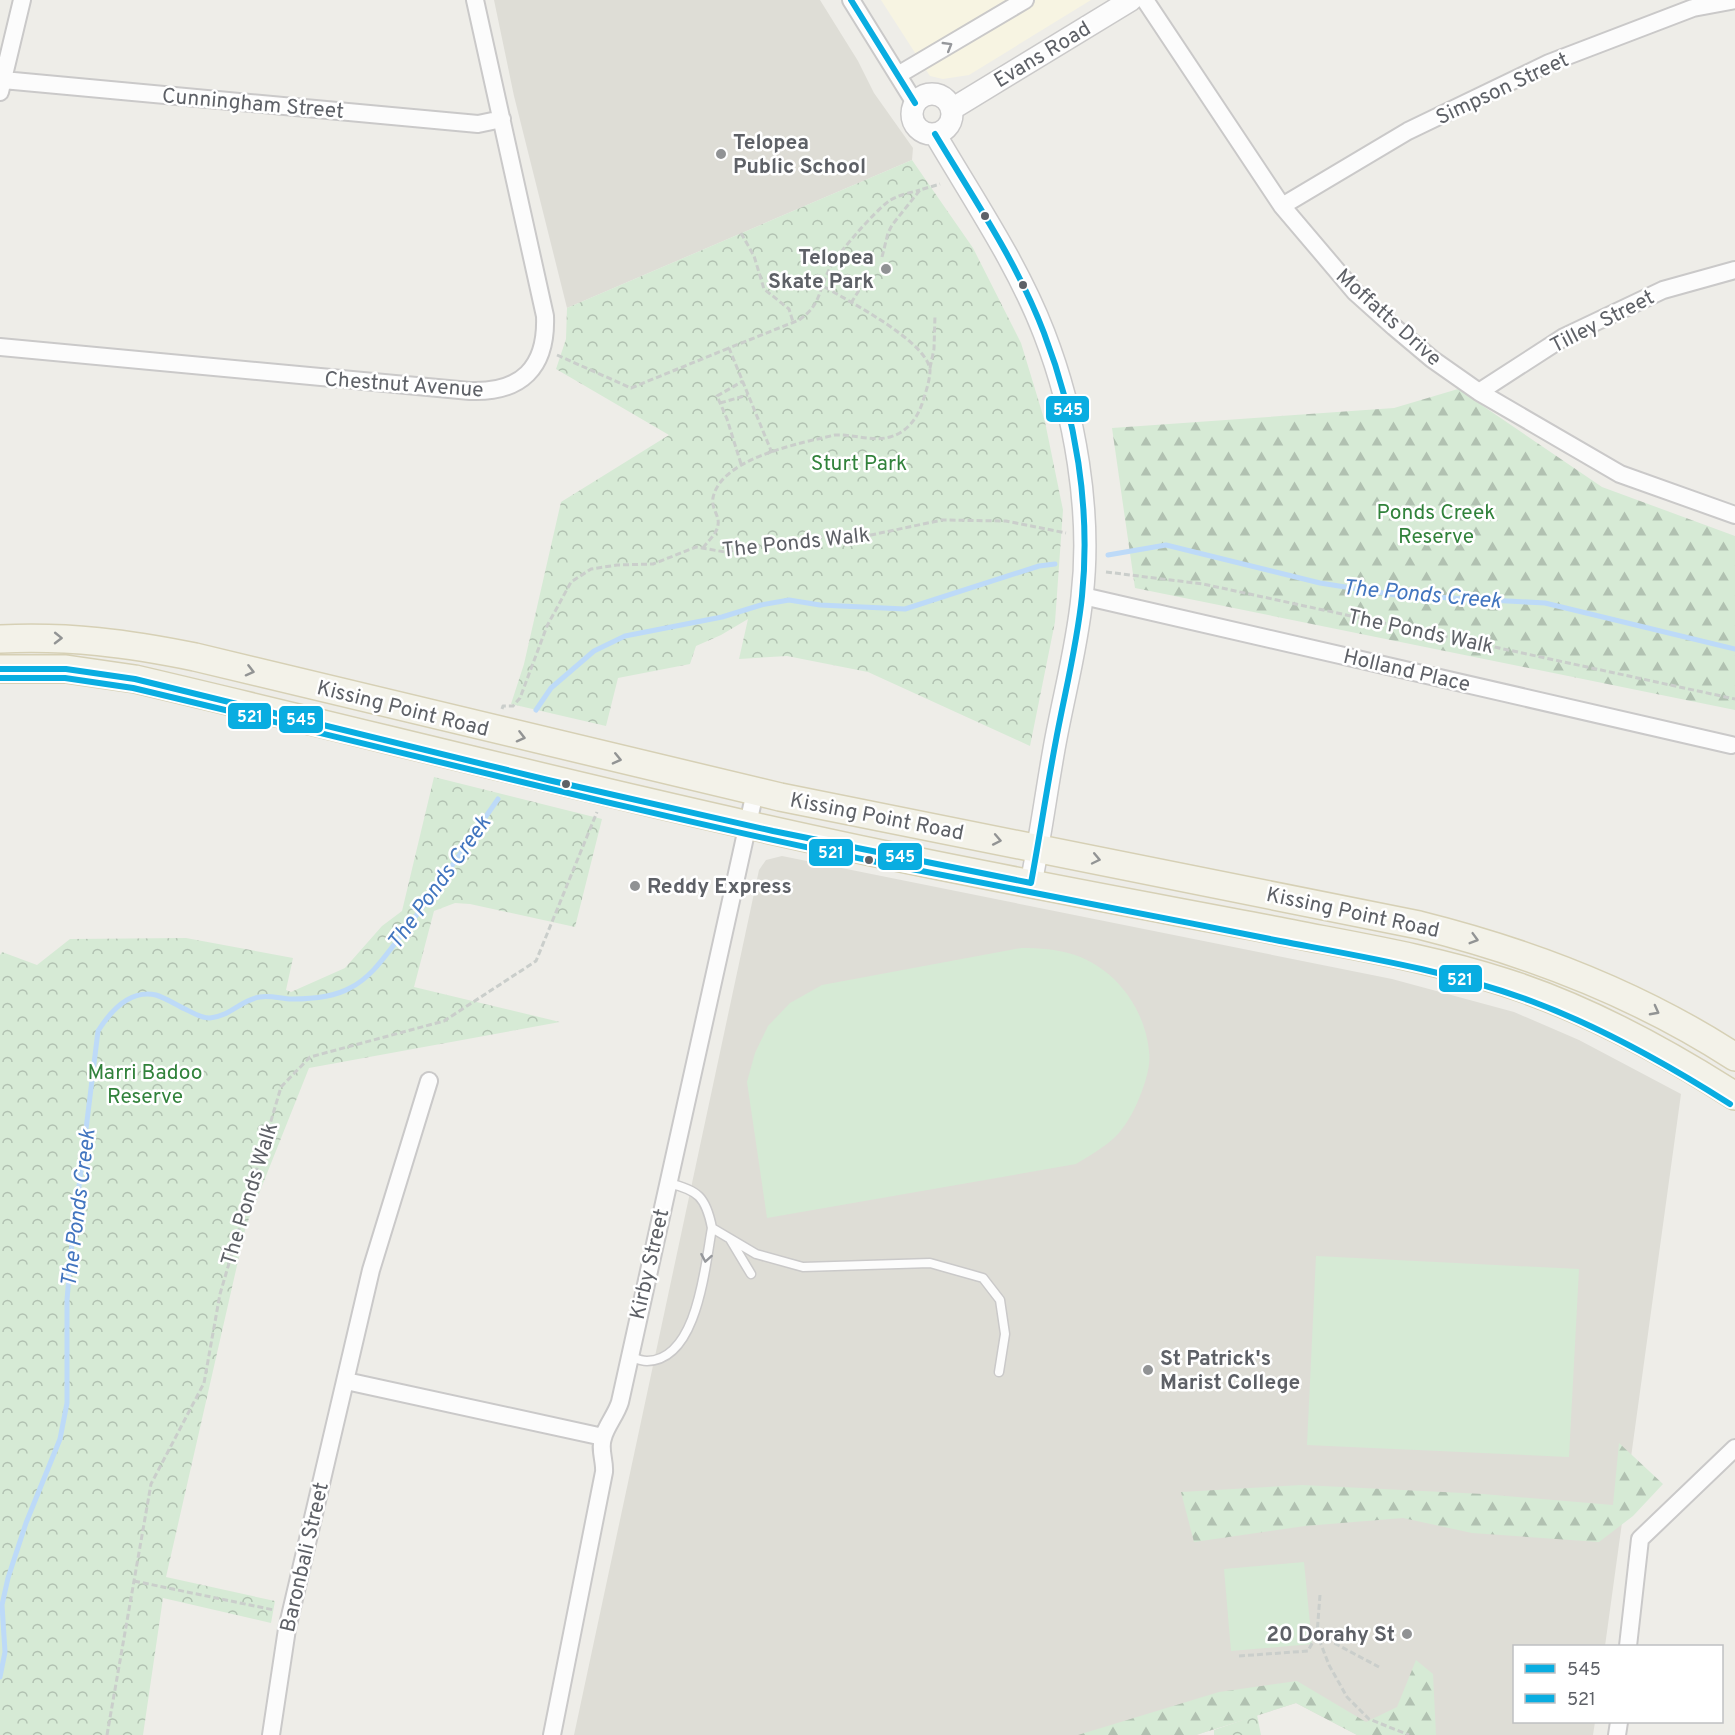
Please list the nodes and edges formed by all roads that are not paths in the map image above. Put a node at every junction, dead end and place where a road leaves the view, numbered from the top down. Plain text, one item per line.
1 (22, 0) edge
2 (475, 0) edge
3 (852, 0) edge
4 (1025, 0) edge
5 (1131, 0) edge
6 (1145, 0) edge
7 (1735, 0) edge
8 (898, 75) junction
9 (1, 86) edge
10 (915, 103) junction
11 (952, 109) junction
12 (502, 119) junction
13 (935, 134) junction
14 (1282, 206) junction
15 (1735, 270) edge
16 (0, 347) edge
17 (1479, 392) junction
18 (1735, 515) edge
19 (1083, 596) junction
20 (0, 639) edge
21 (0, 669) edge
22 (1731, 745) dead end
23 (755, 792) junction
24 (748, 825) junction
25 (1038, 848) junction
26 (1031, 883) junction
27 (1735, 1057) edge
28 (429, 1082) dead end
29 (1735, 1096) edge
30 (668, 1183) junction
31 (712, 1228) junction
32 (730, 1239) junction
33 (751, 1274) dead end
34 (628, 1356) junction
35 (999, 1372) dead end
36 (346, 1381) junction
37 (603, 1437) junction
38 (1735, 1448) edge
39 (1628, 1645) edge
40 (271, 1735) edge
41 (552, 1735) edge

1 - 9 street
2 - 12 street, Chestnut Avenue
3 - 8 street
8 -> 4 street
5 - 11 street, Evans Road
6 - 14 street, Moffatts Drive
7 - 14 street, Simpson Street
8 - 10 street
9 - 12 street, Cunningham Street
10 - 11 street
10 - 13 street
11 - 13 street
12 - 16 street, Chestnut Avenue
13 - 19 street
14 - 17 street, Moffatts Drive
15 - 17 street, Tilley Street
17 - 18 street, Moffatts Drive
19 - 22 street, Holland Place
19 - 25 street
20 -> 23 main road, Kissing Point Road
21 - 24 main road, Kissing Point Road
23 - 24 street, Kirby Street
23 -> 25 main road, Kissing Point Road
24 - 26 main road, Kissing Point Road
24 - 30 street, Kirby Street
25 - 26 street
25 -> 27 main road, Kissing Point Road
26 - 29 main road, Kissing Point Road
28 - 36 street, Baronbali Street
30 - 31 lane
30 - 34 street, Kirby Street
31 - 32 lane
31 -> 34 lane
32 - 33 lane
32 - 35 lane
34 - 37 street, Kirby Street
36 - 37 street
36 - 40 street, Baronbali Street
37 - 41 street
38 - 39 street

